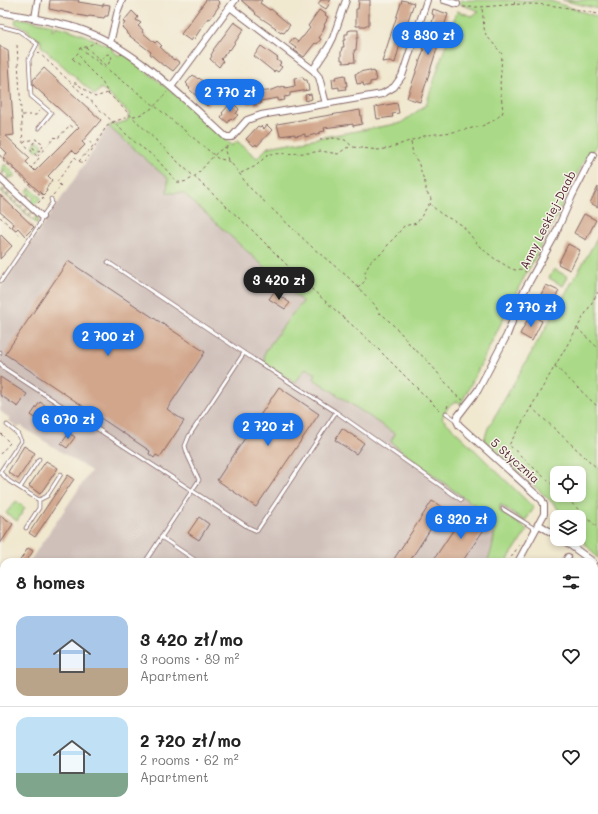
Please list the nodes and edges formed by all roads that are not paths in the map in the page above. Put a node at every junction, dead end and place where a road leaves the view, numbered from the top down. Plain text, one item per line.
1 (38, 0) edge
2 (122, 0) edge
3 (235, 0) edge
4 (346, 0) edge
5 (427, 0) edge
6 (444, 0) edge
7 (457, 4) road end
8 (230, 7) junction
9 (0, 12) edge
10 (35, 18) junction
11 (0, 26) edge
12 (110, 43) junction
13 (313, 70) junction
14 (171, 87) junction
15 (326, 104) junction
16 (39, 128) dead end
17 (593, 155) dead end
18 (0, 178) edge
19 (51, 197) road end
20 (42, 217) junction
21 (108, 262) dead end
22 (1, 281) dead end
23 (244, 353) junction
24 (0, 363) edge
25 (336, 412) junction
26 (445, 415) road end
27 (457, 421) junction
28 (7, 425) dead end
29 (40, 459) dead end
30 (0, 472) edge
31 (61, 474) dead end
32 (20, 488) junction
33 (192, 490) junction
34 (39, 500) junction
35 (461, 500) dead end
36 (503, 509) dead end
37 (537, 527) junction
38 (26, 528) dead end
39 (550, 533) edge
40 (161, 537) junction
41 (572, 546) edge
42 (147, 558) edge
43 (192, 558) edge
44 (520, 558) edge
45 (588, 558) edge

1 - 10 street
2 - 12 street
3 - 8 street
4 - 13 street
5 - 15 street
6 - 7 street
8 - 13 street
8 - 14 street
9 - 10 street
10 - 12 street
11 - 16 lane
12 - 14 street
13 - 15 street
14 - 15 street
17 - 27 street, Anny Leskiej-Daab
18 - 20 street
19 - 20 lane
20 - 22 lane
21 - 23 lane
23 - 25 lane
23 - 33 lane
24 - 33 lane
25 - 33 lane
25 - 35 lane
26 - 27 lane
27 - 37 street, 5 Stycznia
28 - 30 lane
29 - 32 lane
30 - 32 lane
31 - 34 lane
32 - 34 lane
33 - 40 lane
34 - 38 lane
36 - 37 lane
37 - 39 street
37 - 44 street, 5 Stycznia
40 - 42 lane
40 - 43 lane
41 - 45 street

